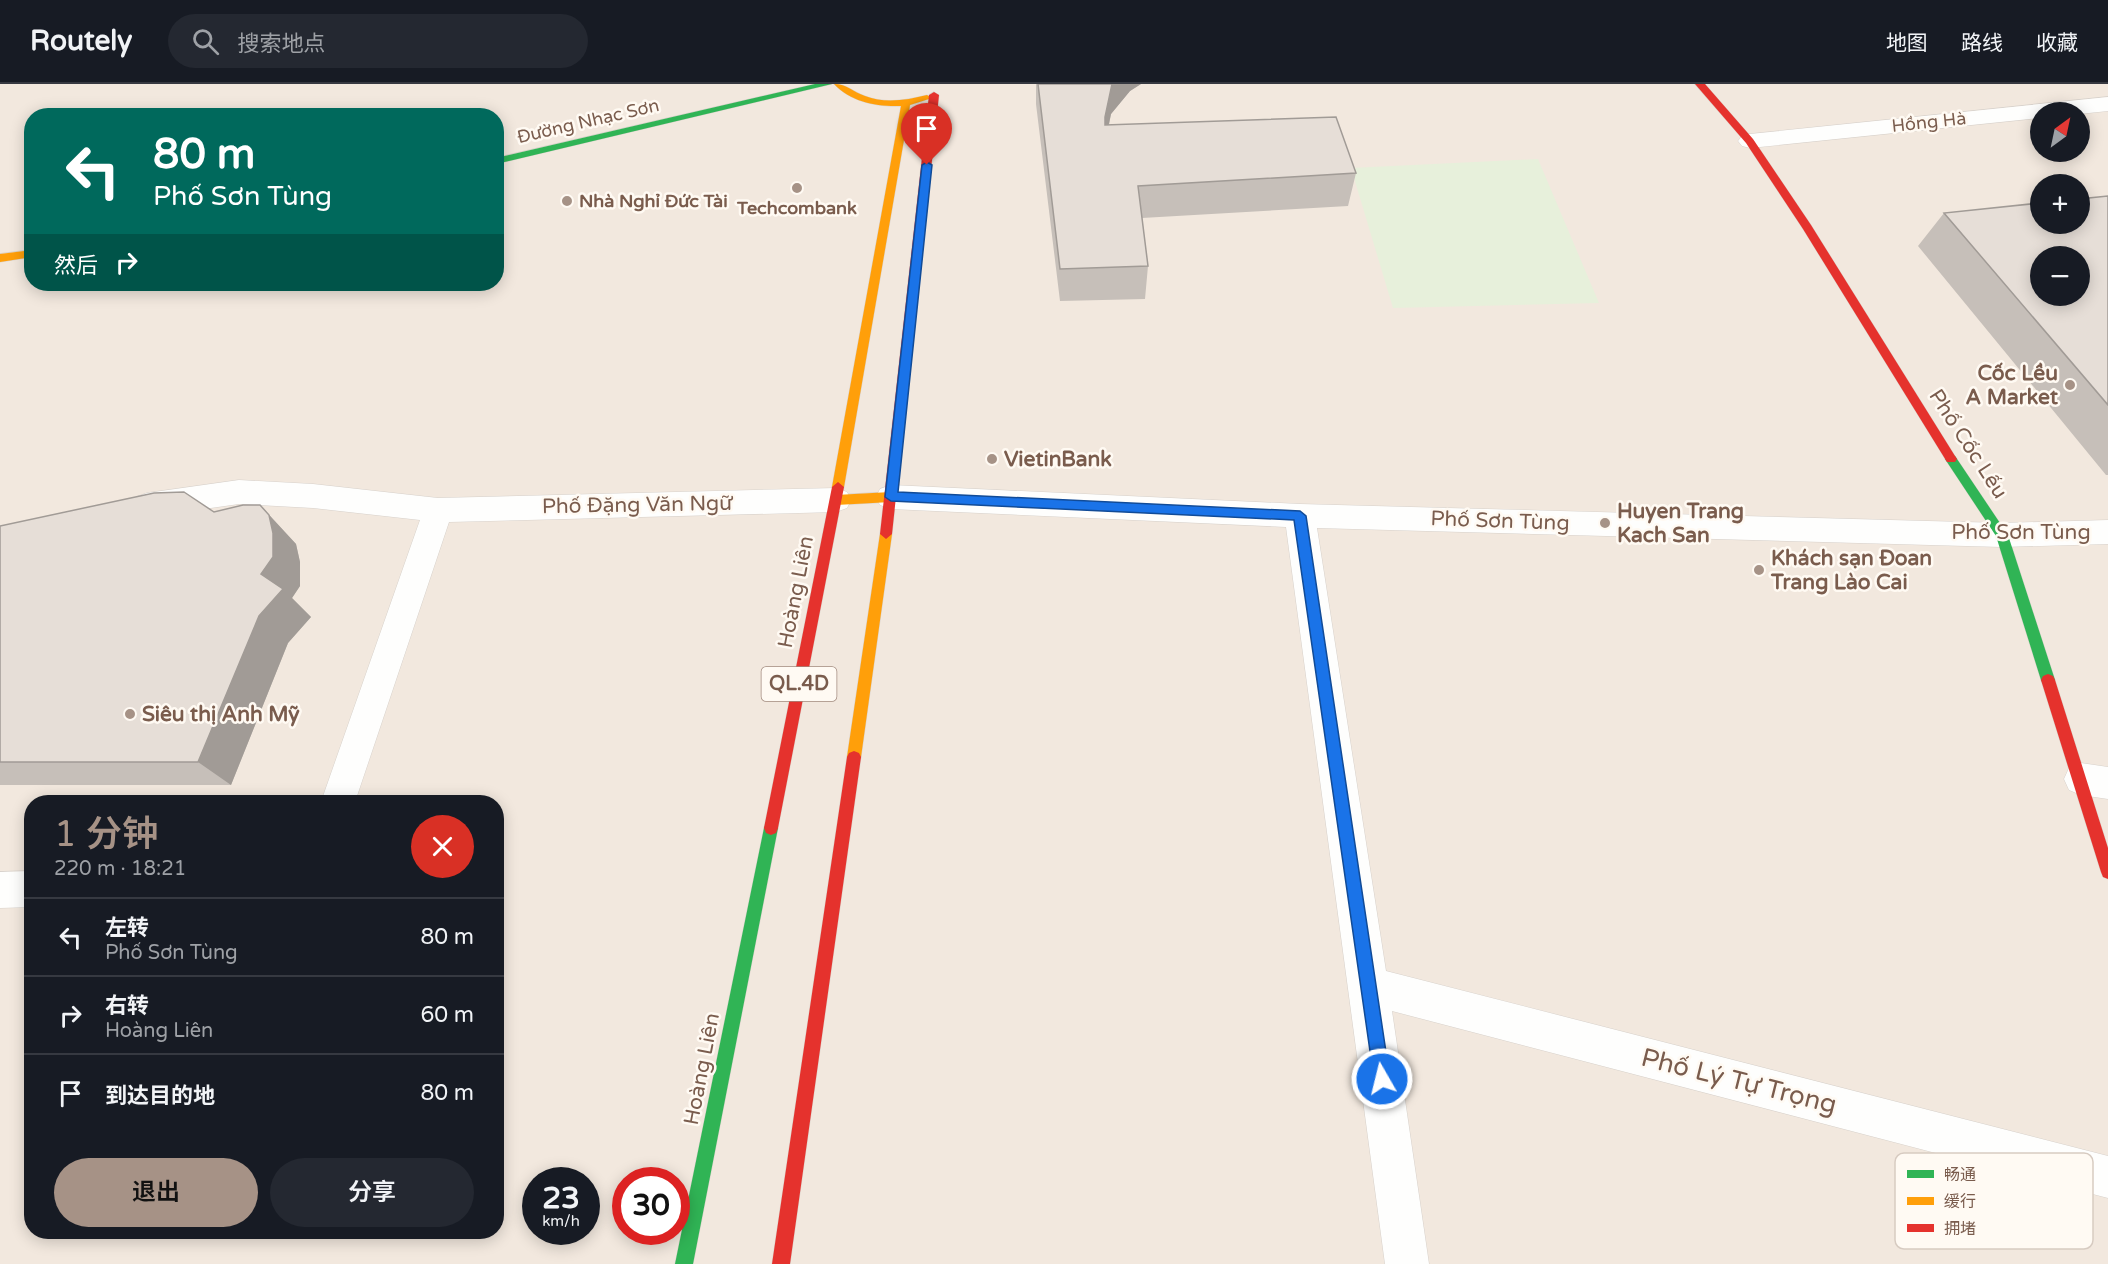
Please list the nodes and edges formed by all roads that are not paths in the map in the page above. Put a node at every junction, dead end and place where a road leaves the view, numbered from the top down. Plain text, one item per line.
1 (827, 84) edge
2 (839, 84) edge
3 (1700, 84) edge
4 (906, 103) junction
5 (2108, 104) edge
6 (1750, 141) junction
7 (504, 159) edge
8 (24, 254) edge
9 (0, 258) edge
10 (891, 497) junction
11 (836, 500) junction
12 (438, 510) junction
13 (117, 511) edge
14 (1300, 516) junction
15 (2108, 532) edge
16 (2002, 535) junction
17 (2094, 781) edge
18 (340, 795) edge
19 (2108, 872) edge
20 (24, 889) edge
21 (0, 890) edge
22 (1369, 986) junction
23 (2015, 1153) edge
24 (2093, 1173) edge
25 (2108, 1177) edge
26 (684, 1264) edge
27 (781, 1264) edge
28 (1407, 1264) edge

1 - 7 main road, Đường Nhạc Sơn
2 - 4 main road
3 - 6 main road, Phố Cốc Lếu
4 - 10 main road, QL.4D
4 - 11 main road, Hoàng Liên / QL.4D
5 - 6 street, Hồng Hà
6 - 16 main road, Phố Cốc Lếu
8 - 9 main road
10 - 11 main road
10 - 14 street, Phố Sơn Tùng
10 - 27 main road, QL.4D
11 - 12 street, Phố Đặng Văn Ngữ
11 - 26 main road, Hoàng Liên / QL.4D
12 - 13 street, Phố Đặng Văn Ngữ
12 - 18 street
14 - 16 street, Phố Sơn Tùng
14 - 22 street
15 - 16 street, Phố Sơn Tùng
16 - 17 main road, Phố Cốc Lếu
17 - 19 main road, Phố Cốc Lếu
20 - 21 street
22 - 23 street, Phố Lý Tự Trọng
22 - 28 street
24 - 25 street, Phố Lý Tự Trọng

